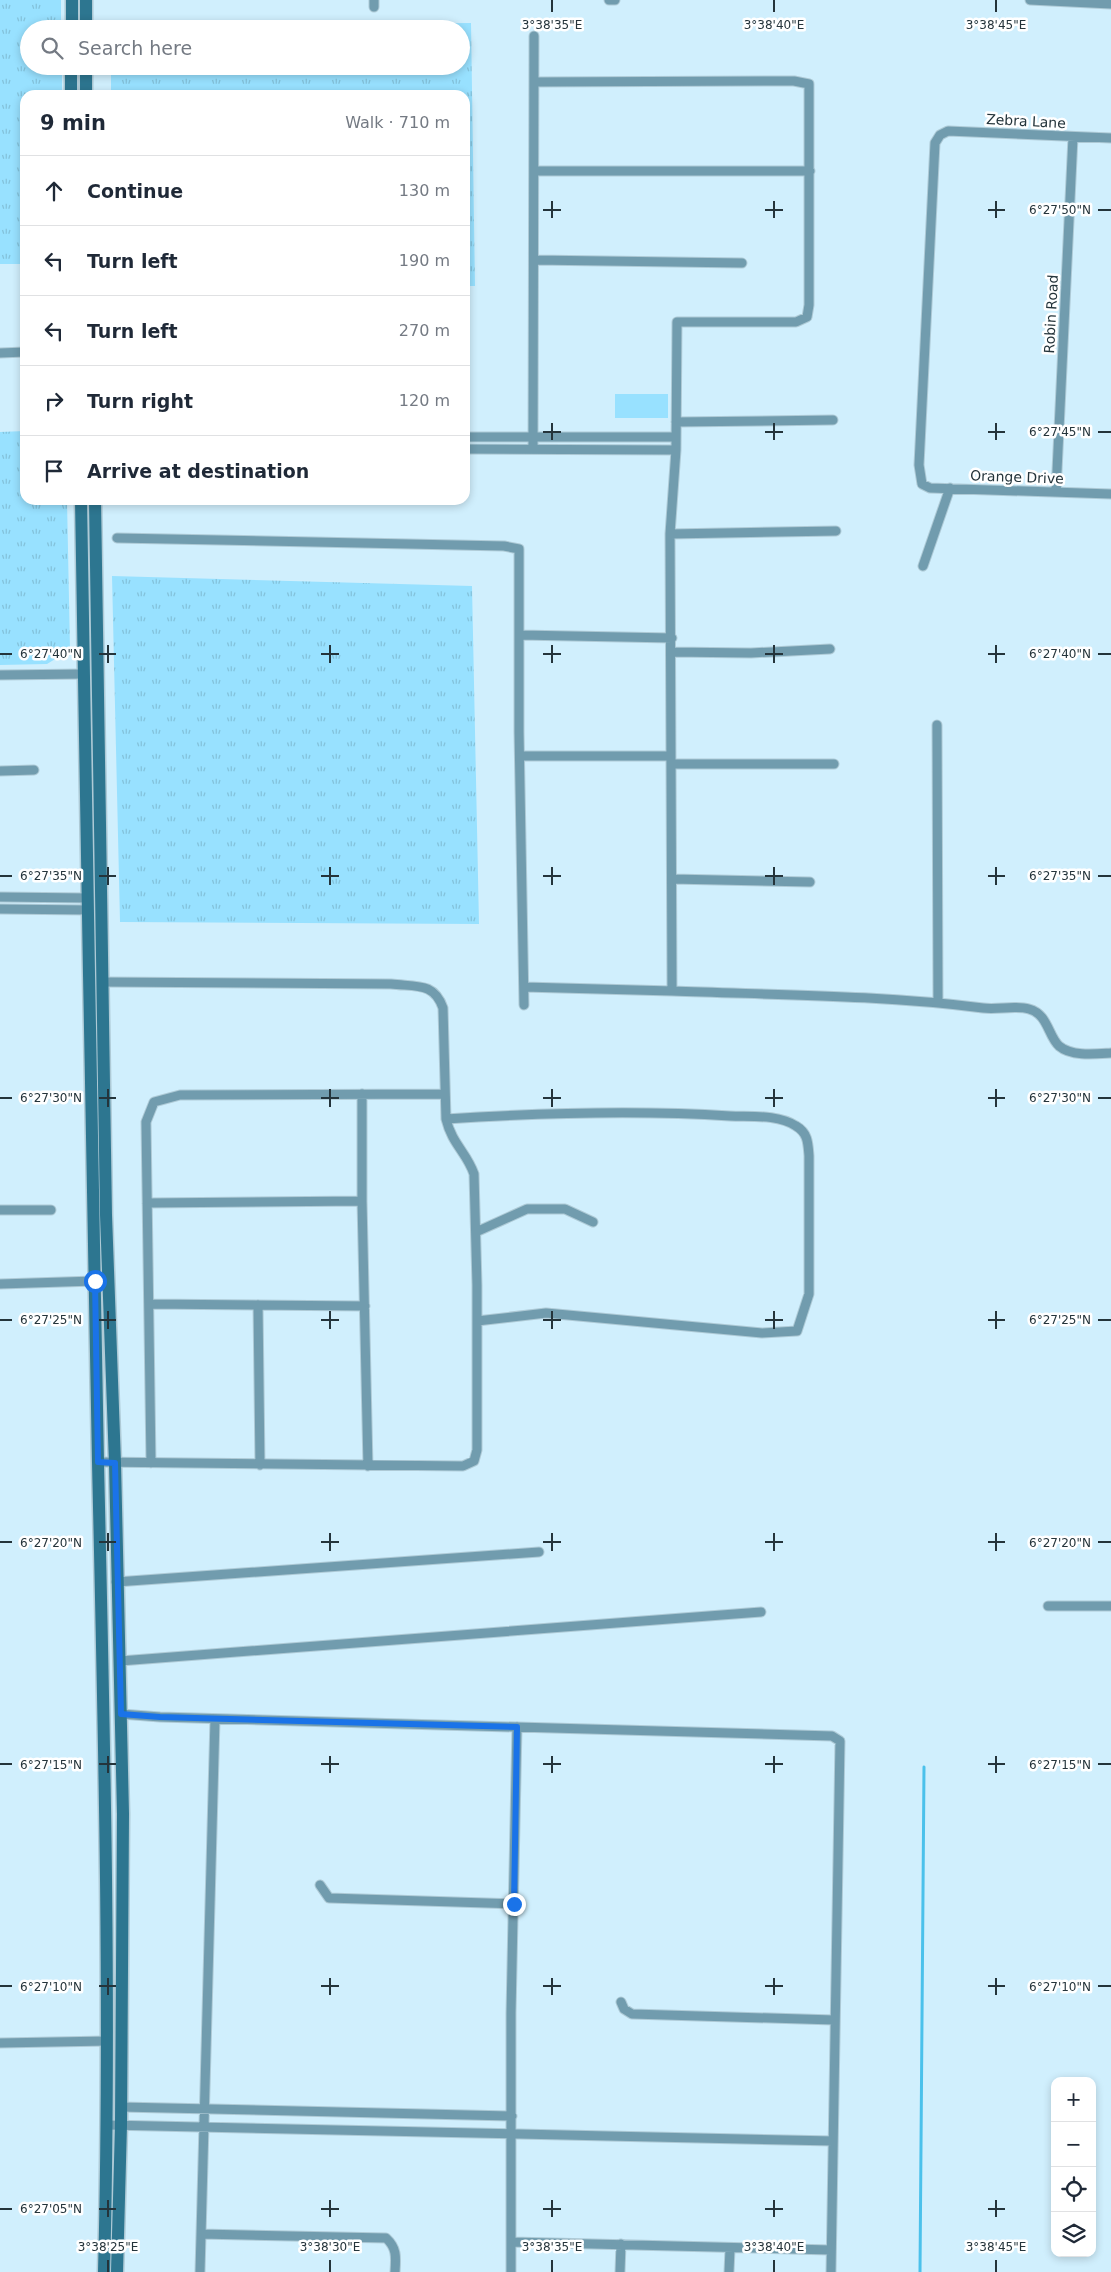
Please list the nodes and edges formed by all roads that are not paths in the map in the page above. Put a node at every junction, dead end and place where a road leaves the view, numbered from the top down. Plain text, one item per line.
1 (72, 0) edge
2 (86, 0) edge
3 (609, 0) edge
4 (615, 0) edge
5 (1030, 0) edge
6 (1111, 4) edge
7 (72, 20) edge
8 (86, 20) edge
9 (534, 36) dead end
10 (72, 75) edge
11 (86, 75) edge
12 (534, 82) junction
13 (71, 90) edge
14 (86, 90) edge
15 (1073, 137) junction
16 (1111, 138) edge
17 (534, 172) junction
18 (810, 172) junction
19 (535, 260) junction
20 (742, 263) dead end
21 (20, 352) edge
22 (0, 353) edge
23 (833, 420) dead end
24 (676, 422) junction
25 (470, 437) edge
26 (676, 437) junction
27 (533, 438) junction
28 (470, 449) edge
29 (533, 449) junction
30 (676, 450) junction
31 (922, 484) joint
32 (950, 488) junction
33 (1056, 492) junction
34 (1111, 494) edge
35 (81, 505) edge
36 (95, 505) edge
37 (836, 532) dead end
38 (670, 534) junction
39 (118, 538) dead end
40 (923, 566) dead end
41 (520, 635) junction
42 (672, 638) junction
43 (830, 648) dead end
44 (672, 652) junction
45 (84, 674) junction
46 (0, 675) edge
47 (937, 725) dead end
48 (520, 756) junction
49 (671, 760) junction
50 (834, 764) dead end
51 (34, 770) dead end
52 (0, 771) edge
53 (86, 828) junction
54 (100, 828) junction
55 (672, 880) junction
56 (810, 882) dead end
57 (0, 897) edge
58 (87, 904) junction
59 (0, 909) edge
60 (102, 982) junction
61 (524, 987) junction
62 (672, 991) junction
63 (938, 1002) junction
64 (524, 1005) dead end
65 (1111, 1053) edge
66 (362, 1094) junction
67 (444, 1094) junction
68 (446, 1119) junction
69 (362, 1201) junction
70 (147, 1203) junction
71 (0, 1210) edge
72 (51, 1210) dead end
73 (593, 1222) dead end
74 (476, 1232) junction
75 (95, 1281) junction
76 (0, 1284) edge
77 (149, 1304) junction
78 (258, 1305) junction
79 (365, 1306) junction
80 (477, 1322) junction
81 (98, 1462) junction
82 (115, 1463) junction
83 (151, 1463) junction
84 (260, 1465) junction
85 (368, 1466) junction
86 (539, 1552) dead end
87 (116, 1582) junction
88 (1048, 1606) dead end
89 (1111, 1606) edge
90 (761, 1612) dead end
91 (120, 1661) junction
92 (121, 1714) junction
93 (215, 1718) junction
94 (517, 1727) junction
95 (320, 1885) dead end
96 (514, 1904) junction
97 (621, 2002) dead end
98 (834, 2020) junction
99 (107, 2041) junction
100 (0, 2043) edge
101 (122, 2107) junction
102 (205, 2110) junction
103 (512, 2116) junction
104 (108, 2125) junction
105 (122, 2125) junction
106 (204, 2126) junction
107 (512, 2133) junction
108 (833, 2140) junction
109 (201, 2234) junction
110 (512, 2242) junction
111 (621, 2244) junction
112 (730, 2249) junction
113 (831, 2250) junction
114 (104, 2272) edge
115 (117, 2272) edge
116 (200, 2272) edge
117 (395, 2272) edge
118 (511, 2272) edge
119 (620, 2272) edge
120 (729, 2272) edge
121 (831, 2272) edge

1 - 7 street
2 - 8 street
3 - 4 street
5 - 6 street
9 - 12 street
10 - 13 street
11 - 14 street
12 - 17 street
12 - 18 street
15 - 16 street, Zebra Lane
15 - 31 street, Zebra Lane
15 - 33 street, Robin Road
17 - 18 street
17 - 19 street
18 - 24 street
19 - 20 street
19 - 27 street
21 - 22 street
23 - 24 street
24 - 26 street
25 - 27 street
26 - 27 street
26 - 30 street
27 - 29 street
28 - 29 street
29 - 30 street
30 - 38 street
31 - 32 street, Orange Drive
32 - 33 street, Orange Drive
32 - 40 street
33 - 34 street, Orange Drive
35 - 45 street
36 - 54 street
37 - 38 street
38 - 42 street
39 - 41 street
41 - 42 street
41 - 48 street
42 - 44 street
43 - 44 street
44 - 49 street
45 - 46 street
45 - 53 street
47 - 63 street
48 - 49 street
48 - 61 street
49 - 50 street
49 - 55 street
51 - 52 street
53 - 54 street
53 - 58 street
54 - 60 street
55 - 56 street
55 - 62 street
57 - 58 street
58 - 59 street
58 - 75 street
60 - 67 street
60 - 82 street
61 - 62 street
61 - 64 street
62 - 63 street
63 - 65 street
66 - 67 street
66 - 69 street
66 - 70 street
67 - 68 street
68 - 74 street
68 - 80 street
69 - 70 street
69 - 79 street
70 - 77 street
71 - 72 street
73 - 74 street
74 - 80 street
75 - 76 street
75 - 81 street
77 - 78 street
77 - 83 street
78 - 79 street
78 - 84 street
79 - 85 street
80 - 85 street
81 - 82 street
81 - 99 street
82 - 83 street
82 - 87 street
83 - 84 street
84 - 85 street
86 - 87 street
87 - 91 street
88 - 89 street
90 - 91 street
91 - 92 street
92 - 93 street
92 - 101 street
93 - 94 street
93 - 102 street
94 - 96 street
94 - 98 street
95 - 96 street
96 - 103 street
97 - 98 street
98 - 108 street
99 - 100 street
99 - 104 street
101 - 102 street
101 - 105 street
102 - 103 street
102 - 106 street
103 - 107 street
104 - 105 street
104 - 114 street
105 - 106 street
105 - 115 street
106 - 107 street
106 - 109 street
107 - 108 street
107 - 110 street
108 - 113 street
109 - 116 street
109 - 117 street
110 - 111 street
110 - 118 street
111 - 112 street
111 - 119 street
112 - 113 street
112 - 120 street
113 - 121 street

